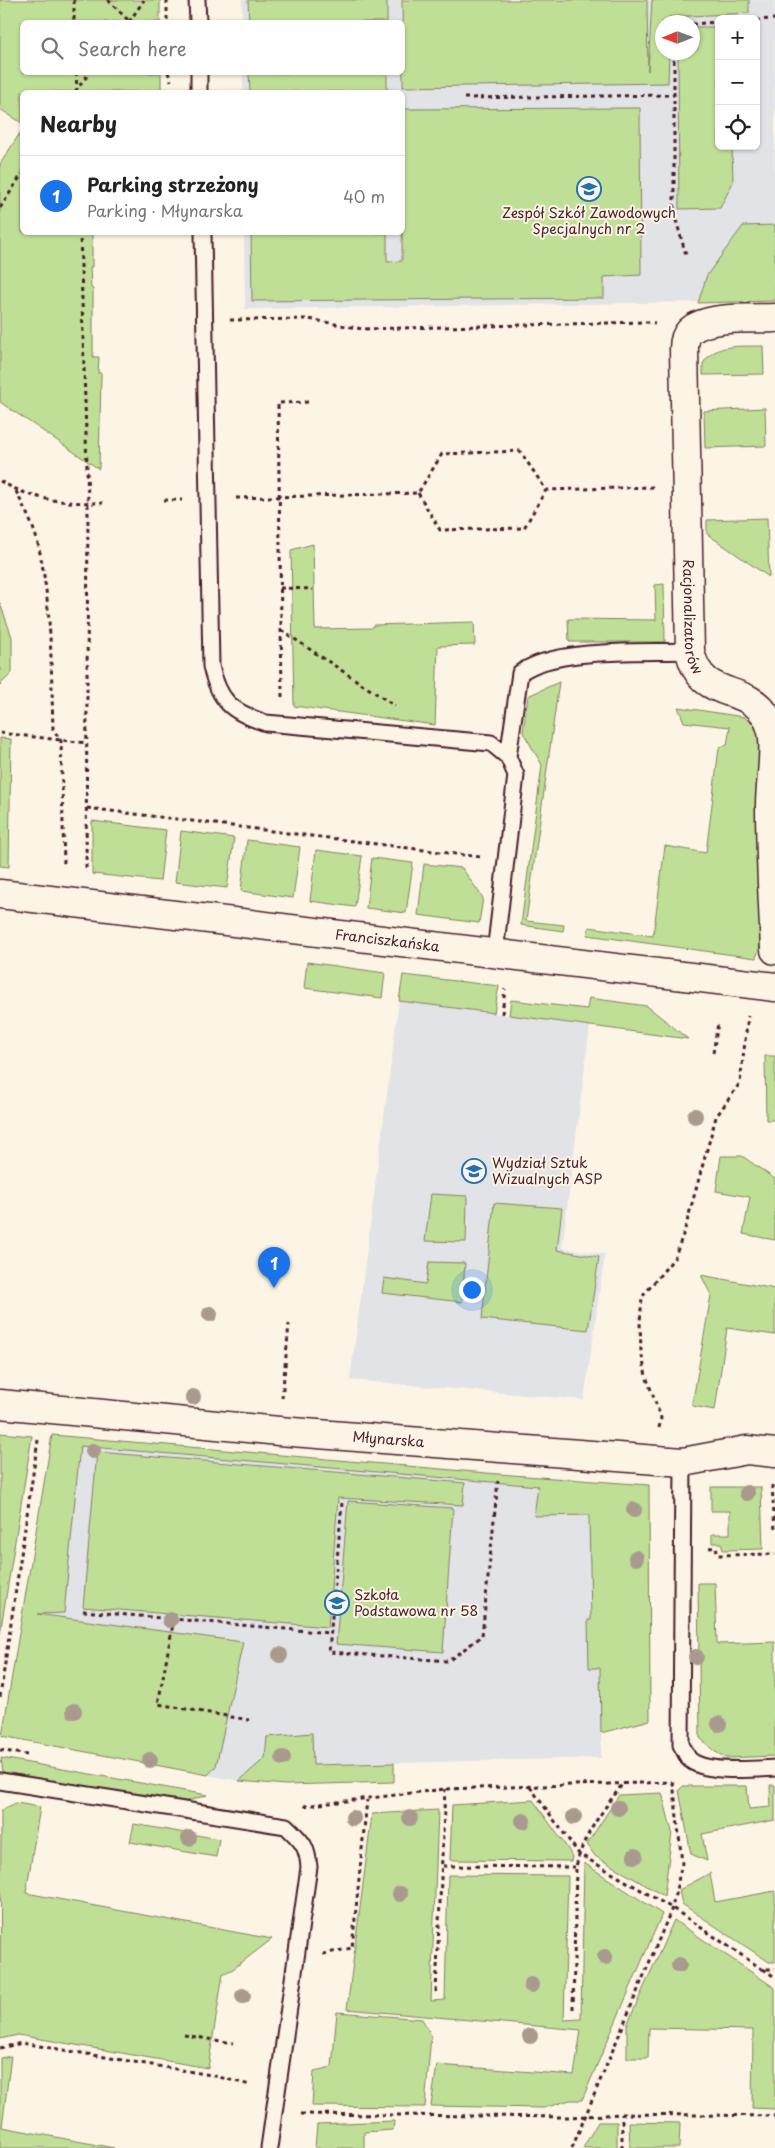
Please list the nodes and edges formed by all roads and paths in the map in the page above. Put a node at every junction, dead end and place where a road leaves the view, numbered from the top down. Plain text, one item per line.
1 (74, 0) edge
2 (108, 0) edge
3 (144, 0) edge
4 (167, 0) edge
5 (198, 0) edge
6 (775, 19) edge
7 (74, 20) edge
8 (127, 20) edge
9 (130, 20) edge
10 (167, 20) edge
11 (198, 20) edge
12 (760, 20) edge
13 (715, 22) edge
14 (700, 23) edge
15 (674, 60) edge
16 (76, 75) edge
17 (88, 75) edge
18 (199, 75) edge
19 (76, 90) edge
20 (77, 90) edge
21 (199, 90) edge
22 (674, 95) junction
23 (464, 98) dead end
24 (20, 177) edge
25 (0, 208) edge
26 (80, 235) edge
27 (203, 235) edge
28 (686, 255) dead end
29 (775, 318) edge
30 (205, 320) junction
31 (690, 331) junction
32 (310, 402) dead end
33 (0, 481) edge
34 (687, 486) junction
35 (16, 490) junction
36 (546, 490) junction
37 (418, 493) junction
38 (278, 497) junction
39 (208, 499) junction
40 (88, 503) junction
41 (103, 503) dead end
42 (280, 588) junction
43 (313, 589) dead end
44 (281, 630) junction
45 (690, 651) junction
46 (283, 725) junction
47 (0, 733) edge
48 (443, 739) junction
49 (774, 740) edge
50 (87, 743) junction
51 (508, 757) junction
52 (87, 808) junction
53 (506, 860) junction
54 (86, 873) dead end
55 (0, 894) edge
56 (60, 901) junction
57 (775, 950) edge
58 (496, 953) junction
59 (775, 963) edge
60 (767, 986) edge
61 (504, 999) dead end
62 (502, 1014) dead end
63 (718, 1023) dead end
64 (714, 1053) dead end
65 (289, 1324) dead end
66 (0, 1404) edge
67 (43, 1408) junction
68 (279, 1431) junction
69 (658, 1435) dead end
70 (774, 1453) edge
71 (683, 1462) junction
72 (498, 1474) dead end
73 (342, 1503) dead end
74 (775, 1531) edge
75 (683, 1548) junction
76 (775, 1554) edge
77 (83, 1611) dead end
78 (174, 1619) junction
79 (330, 1633) junction
80 (0, 1697) edge
81 (249, 1720) dead end
82 (775, 1768) edge
83 (0, 1781) edge
84 (623, 1783) junction
85 (530, 1786) junction
86 (445, 1789) junction
87 (367, 1799) junction
88 (286, 1826) junction
89 (579, 1854) junction
90 (443, 1866) junction
91 (576, 1867) junction
92 (672, 1908) junction
93 (296, 1960) junction
94 (762, 1969) junction
95 (775, 1969) edge
96 (775, 1977) edge
97 (436, 1992) dead end
98 (572, 2009) dead end
99 (184, 2035) dead end
100 (233, 2043) dead end
101 (0, 2048) edge
102 (250, 2085) dead end
103 (304, 2114) dead end
104 (622, 2114) junction
105 (584, 2116) junction
106 (775, 2116) edge
107 (269, 2148) edge
108 (572, 2148) edge
109 (622, 2148) edge

1 - 7 path
2 - 8 path
3 - 9 path
4 - 10 path
5 - 11 lane
6 - 12 path
13 - 14 path
15 - 22 path
16 - 19 path
17 - 20 path
18 - 21 lane
22 - 23 path
22 - 28 path
24 - 25 path
26 - 40 path
27 - 30 lane
29 - 31 street
30 - 31 path
30 - 39 lane
31 - 34 street, Racjonalizatorów
32 - 38 path
33 - 35 path
34 - 36 path
34 - 45 street, Racjonalizatorów
35 - 40 path
35 - 56 path
36 - 37 path
36 - 37 path
37 - 38 path
38 - 39 path
38 - 42 path
39 - 46 lane
40 - 41 path
40 - 50 path
42 - 43 path
42 - 44 path
44 - 46 path
44 - 48 path
45 - 49 street, Racjonalizatorów
45 - 51 lane
46 - 48 lane
47 - 50 path
48 - 51 lane
49 - 57 street, Racjonalizatorów
50 - 52 path
51 - 53 lane
52 - 53 path
52 - 54 path
53 - 58 lane
55 - 56 street, Franciszkańska
56 - 58 street, Franciszkańska
58 - 60 street, Franciszkańska
59 - 60 street
60 - 69 path
61 - 62 path
63 - 64 path
65 - 68 path
66 - 67 street, Młynarska
67 - 68 street, Młynarska
67 - 80 path
68 - 71 street, Młynarska
70 - 71 street, Młynarska
70 - 74 path
71 - 75 lane
72 - 79 path
73 - 79 path
75 - 76 path
75 - 82 lane
77 - 78 path
78 - 79 path
78 - 81 path
83 - 88 lane
84 - 85 path
84 - 89 path
84 - 92 path
85 - 86 path
85 - 89 path
86 - 87 path
86 - 90 path
87 - 88 path
87 - 93 path
88 - 93 lane
89 - 91 path
89 - 92 path
90 - 91 path
90 - 97 path
91 - 98 path
92 - 94 path
92 - 105 path
93 - 107 lane
94 - 95 path
94 - 96 path
99 - 100 path
101 - 102 path
103 - 105 path
104 - 105 path
104 - 106 path
104 - 109 path
105 - 108 path

